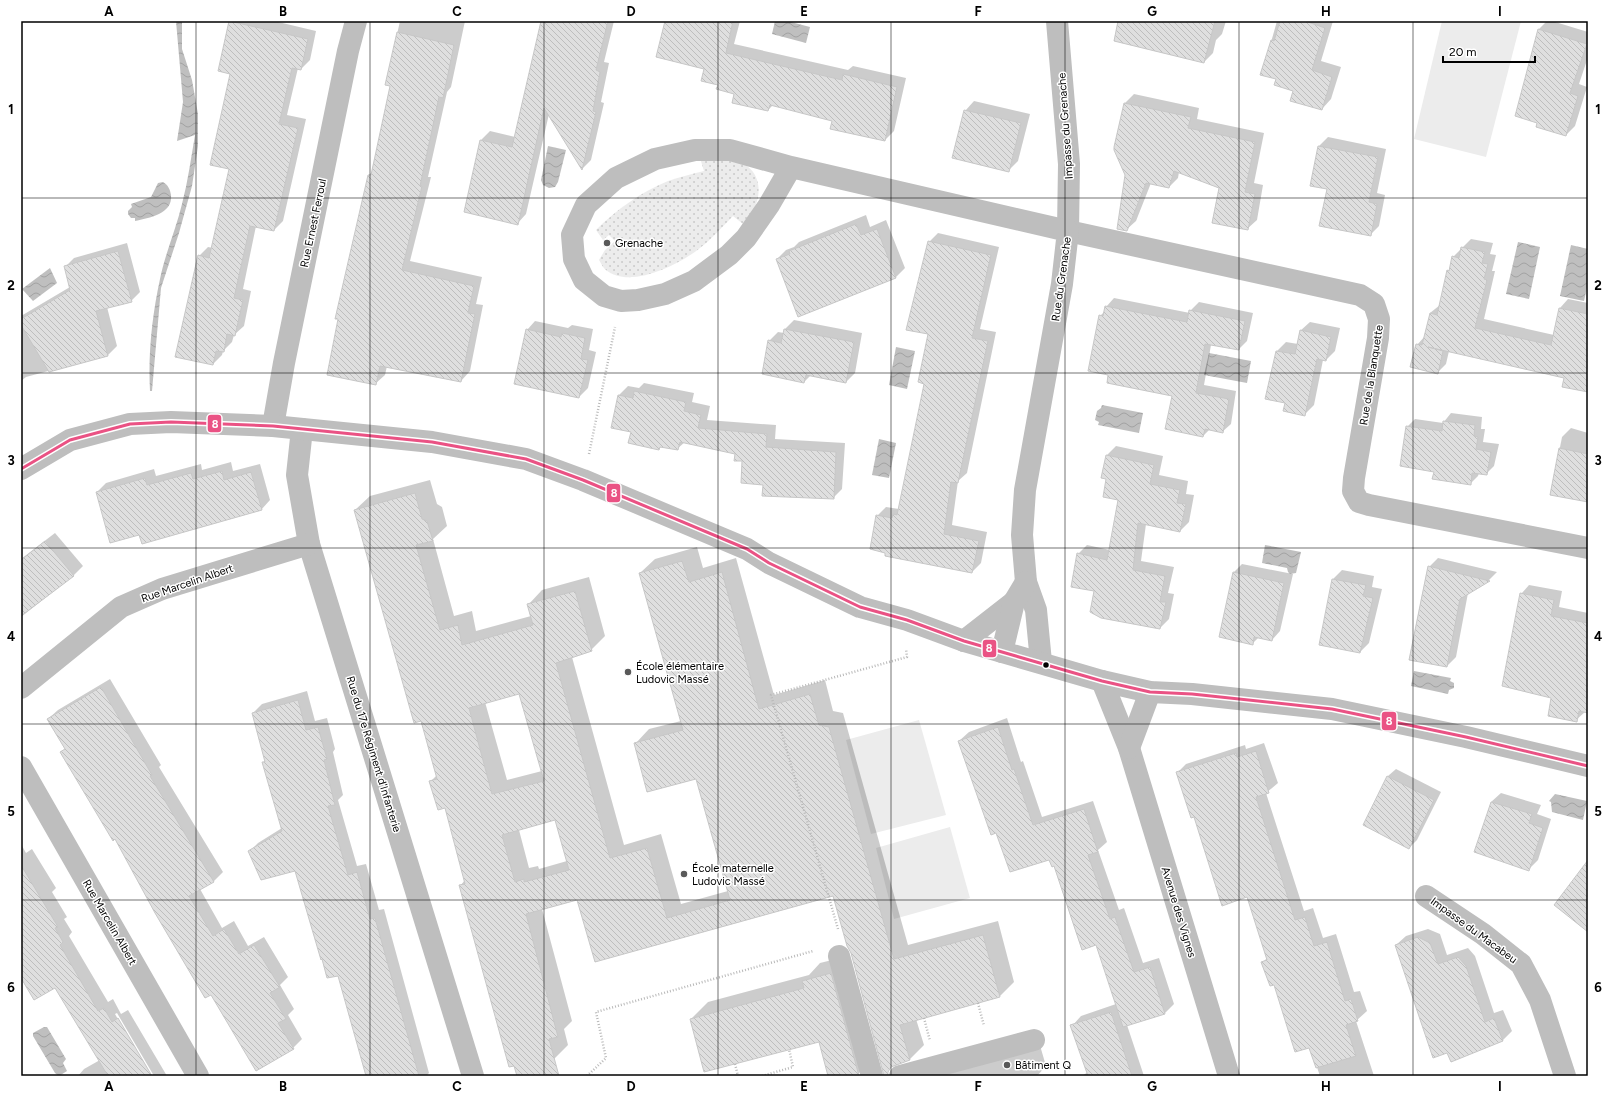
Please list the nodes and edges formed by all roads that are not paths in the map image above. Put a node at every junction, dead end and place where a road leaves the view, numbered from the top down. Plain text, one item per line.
1 (356, 21) edge
2 (1057, 21) edge
3 (791, 167) junction
4 (1068, 231) junction
5 (273, 426) junction
6 (302, 429) junction
7 (21, 469) edge
8 (308, 544) junction
9 (1588, 548) edge
10 (1026, 582) junction
11 (1014, 602) junction
12 (964, 641) junction
13 (1002, 652) junction
14 (1041, 662) junction
15 (1102, 680) junction
16 (21, 688) edge
17 (1150, 692) junction
18 (1129, 748) junction
19 (1588, 766) edge
20 (21, 767) edge
21 (1426, 896) dead end
22 (829, 953) road end
23 (1034, 1040) dead end
24 (198, 1076) edge
25 (473, 1076) edge
26 (872, 1076) edge
27 (902, 1076) edge
28 (1229, 1076) edge
29 (1565, 1076) edge

1 - 5 street, Rue Ernest Ferroul
2 - 4 street, Impasse du Grenache
3 - 3 street, Rue du Grenache
3 - 4 street, Rue du Grenache
4 - 9 street, Rue de la Blanquette
4 - 10 street, Rue du Grenache
5 - 6 street
5 - 7 street
6 - 8 street, Rue du 17e Régiment d'Infanterie
6 - 12 street
8 - 16 street, Rue Marcelin Albert
8 - 25 street, Rue du 17e Régiment d'Infanterie
10 - 11 street
10 - 14 street, Rue du Grenache
11 - 12 street
11 - 13 street
12 - 13 street
13 - 14 street
14 - 15 street
15 - 17 street
15 - 18 street, Avenue des Vignes
17 - 18 street
17 - 19 street
18 - 28 street, Avenue des Vignes
20 - 24 street, Rue Marcelin Albert
21 - 29 street, Impasse du Macabeu
22 - 26 street
23 - 27 street

